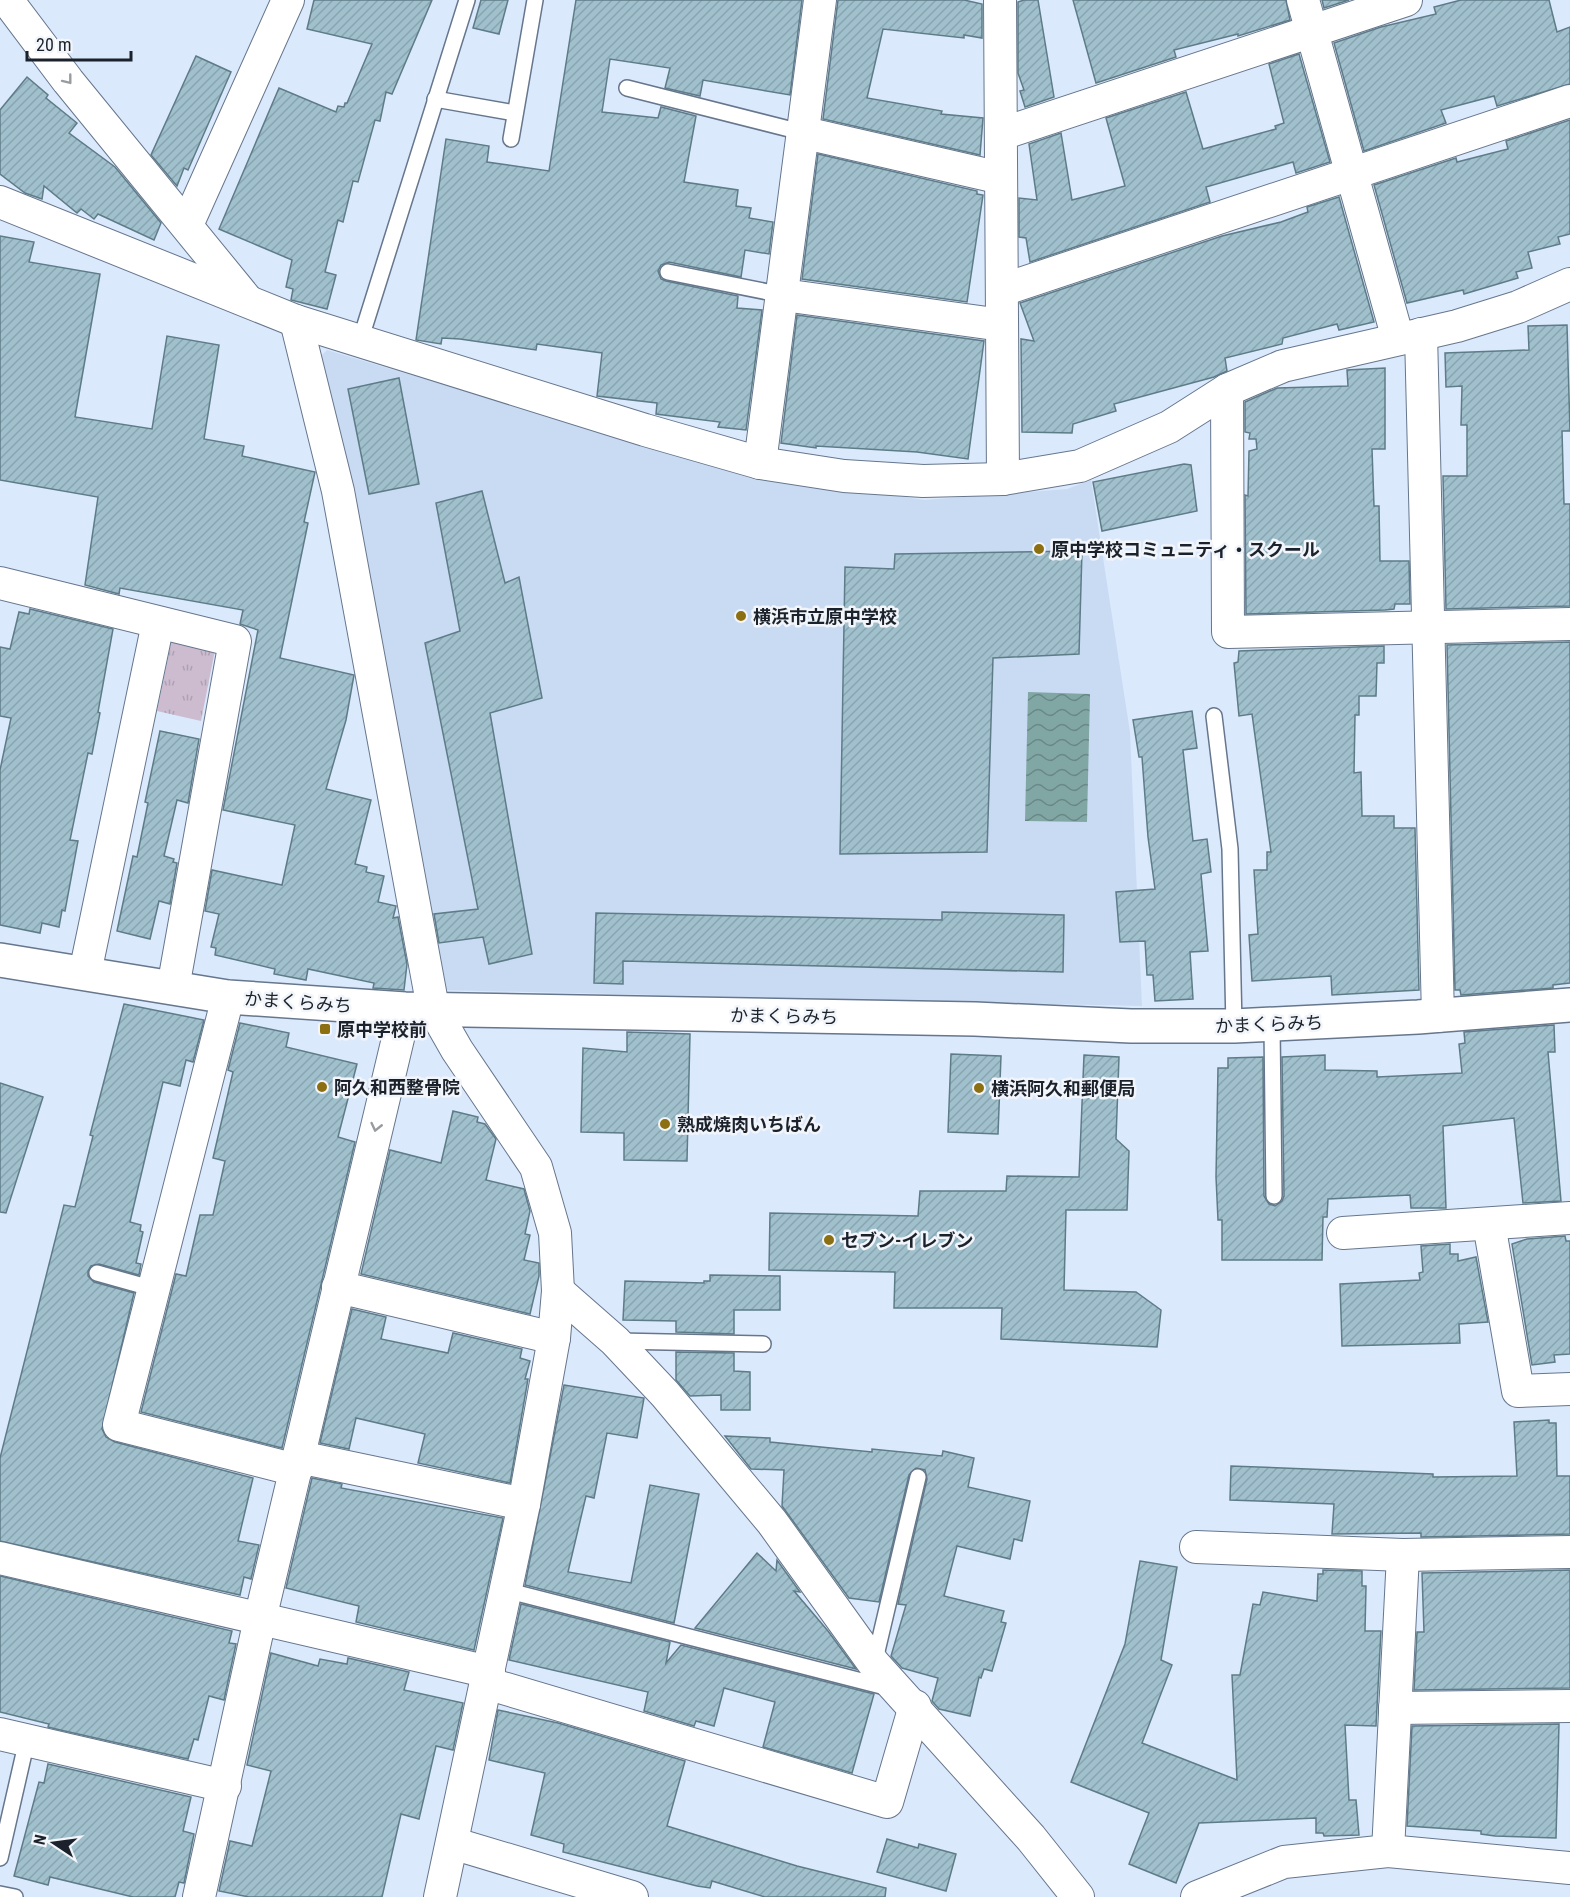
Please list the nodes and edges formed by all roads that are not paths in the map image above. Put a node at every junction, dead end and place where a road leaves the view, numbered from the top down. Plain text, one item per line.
1 (7, 0) edge
2 (288, 0) edge
3 (466, 0) edge
4 (535, 0) edge
5 (820, 0) edge
6 (1000, 0) edge
7 (1302, 0) edge
8 (1406, 0) edge
9 (1312, 33) junction
10 (627, 88) dead end
11 (435, 99) junction
12 (1570, 101) edge
13 (515, 113) junction
14 (805, 133) junction
15 (1001, 134) junction
16 (511, 139) dead end
17 (1352, 176) junction
18 (1001, 178) junction
19 (0, 202) edge
20 (187, 225) junction
21 (668, 272) dead end
22 (1570, 284) edge
23 (1002, 290) junction
24 (783, 295) junction
25 (247, 301) junction
26 (296, 321) junction
27 (1002, 325) junction
28 (1409, 336) junction
29 (360, 341) junction
30 (1227, 390) junction
31 (760, 463) junction
32 (1003, 479) junction
33 (0, 584) edge
34 (158, 623) junction
35 (1570, 624) edge
36 (1428, 627) junction
37 (1214, 716) dead end
38 (0, 960) edge
39 (85, 973) junction
40 (172, 988) junction
41 (228, 997) junction
42 (1570, 1005) edge
43 (419, 1009) junction
44 (1438, 1016) junction
45 (1234, 1026) junction
46 (1272, 1026) junction
47 (1274, 1196) dead end
48 (1570, 1218) edge
49 (1489, 1224) junction
50 (1342, 1233) dead end
51 (97, 1273) dead end
52 (338, 1287) junction
53 (154, 1289) junction
54 (558, 1291) junction
55 (554, 1338) junction
56 (615, 1341) junction
57 (763, 1344) dead end
58 (1570, 1389) edge
59 (298, 1463) junction
60 (918, 1477) dead end
61 (524, 1504) junction
62 (1196, 1547) dead end
63 (1570, 1552) edge
64 (1403, 1555) junction
65 (0, 1558) edge
66 (506, 1590) junction
67 (260, 1619) junction
68 (874, 1664) junction
69 (487, 1678) junction
70 (907, 1698) junction
71 (1570, 1706) edge
72 (1395, 1708) junction
73 (14, 1737) edge
74 (225, 1786) junction
75 (452, 1843) junction
76 (1388, 1851) junction
77 (0, 1858) edge
78 (1570, 1868) edge
79 (0, 1894) edge
80 (15, 1897) edge
81 (199, 1897) edge
82 (440, 1897) edge
83 (632, 1897) edge
84 (1078, 1897) edge
85 (1197, 1897) edge

1 -> 20 street
2 - 20 street
3 - 11 lane
4 - 13 lane
5 - 14 street
6 - 15 street
7 - 9 street
8 - 9 street
9 - 15 street
9 - 17 street
10 - 14 lane
11 - 13 lane
11 - 29 lane
12 - 17 street
13 - 16 lane
14 - 18 street
14 - 24 street
15 - 18 street
17 - 23 street
17 - 28 street
18 - 23 street
19 - 25 street
20 - 25 street
21 - 24 lane
22 - 28 street
23 - 27 street
24 - 27 street
24 - 31 street
25 - 26 street
26 - 29 street
26 - 43 street
27 - 32 street
28 - 30 street
28 - 36 street
29 - 31 street
30 - 32 street
30 - 36 street
31 - 32 street
33 - 34 street
34 - 39 street
34 - 40 street
35 - 36 street
36 - 44 street
37 - 45 lane
38 - 39 street, かまくらみち
39 - 40 street, かまくらみち
40 - 41 street, かまくらみち
41 - 43 street, かまくらみち
41 - 53 street
42 - 44 street, かまくらみち
43 - 45 street, かまくらみち
43 -> 52 street
43 - 54 street
44 - 46 street, かまくらみち
45 - 46 street, かまくらみち
46 - 47 lane
48 - 49 street
49 - 50 street
49 - 58 street
51 - 53 lane
52 - 55 street
52 - 59 street
53 - 59 street
54 - 55 street
54 - 56 street
55 - 61 street
56 - 57 lane
56 - 68 street
59 - 61 street
59 - 67 street
60 - 68 lane
61 - 66 street
62 - 64 street
63 - 64 street
64 - 72 street
65 - 67 street
66 - 69 street
66 - 70 lane
67 - 69 street
67 - 74 street
68 - 70 street
69 - 70 street
69 - 75 street
70 - 84 street
71 - 72 street
72 - 76 street
73 - 74 street
73 - 77 lane
74 - 81 street
75 - 82 street
75 - 83 street
76 - 78 street
76 - 85 street
79 - 80 lane

